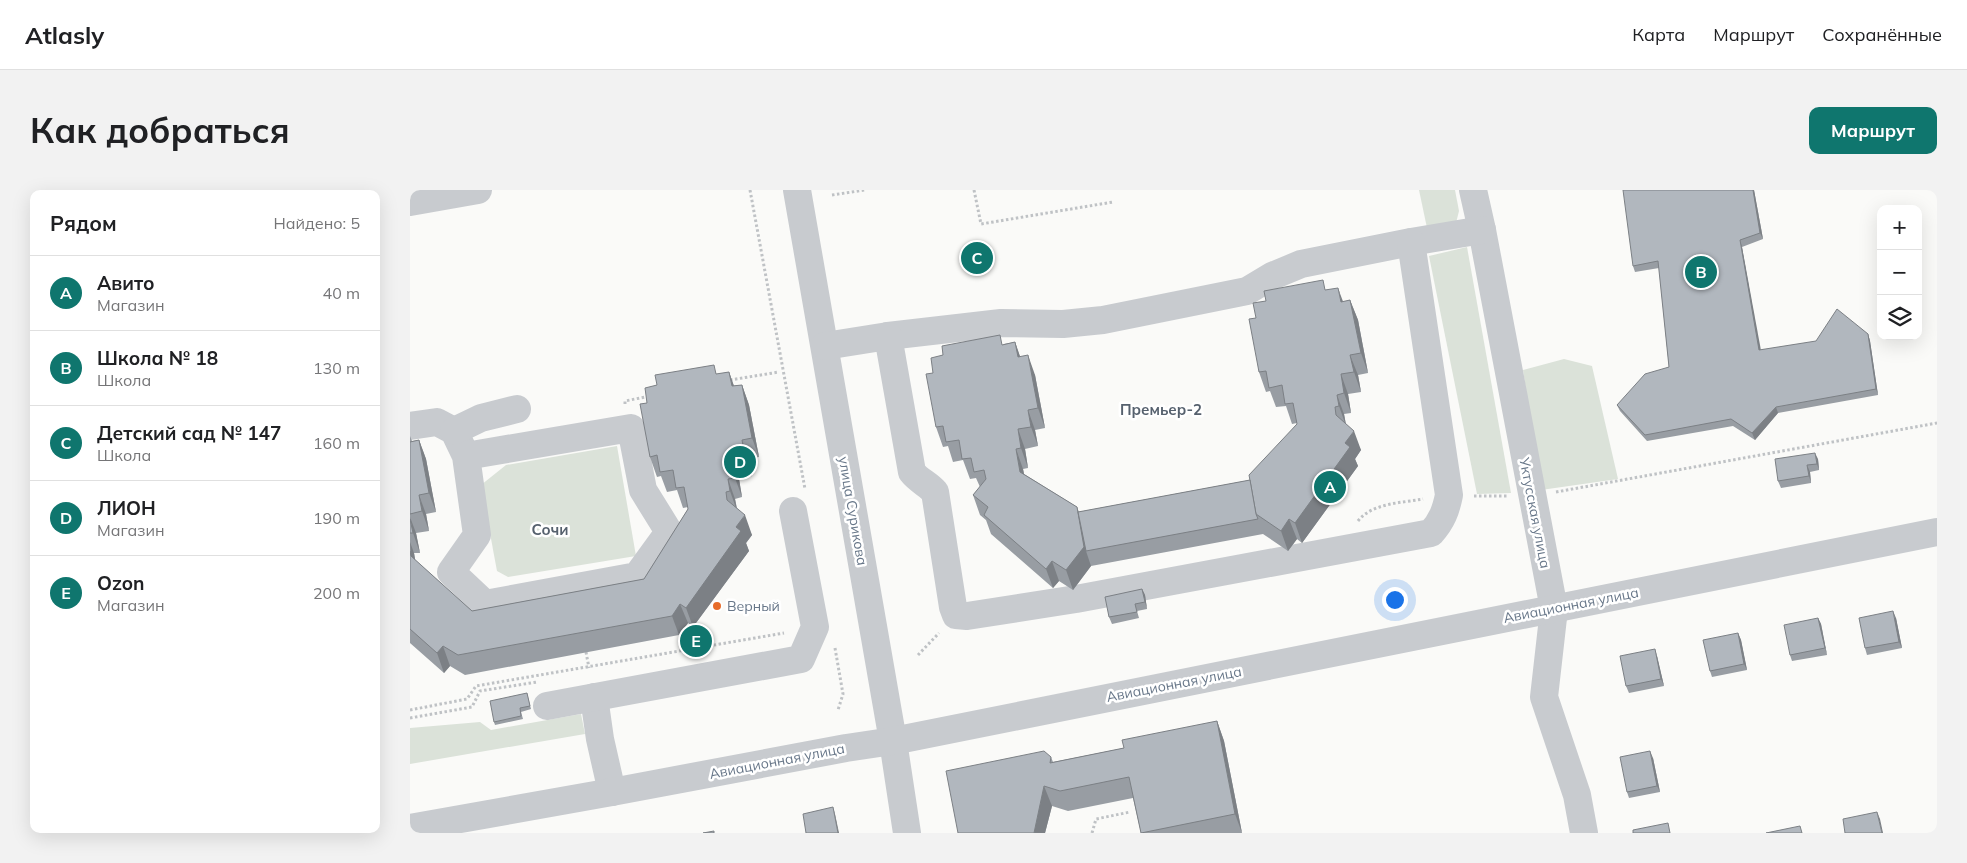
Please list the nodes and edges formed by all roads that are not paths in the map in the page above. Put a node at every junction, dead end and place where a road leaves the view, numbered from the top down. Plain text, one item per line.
1 (478, 190) edge
2 (797, 190) edge
3 (1473, 190) edge
4 (413, 197) edge
5 (1482, 230) junction
6 (1411, 242) junction
7 (888, 336) junction
8 (825, 346) junction
9 (518, 409) dead end
10 (410, 426) edge
11 (454, 431) junction
12 (466, 456) junction
13 (799, 501) road end
14 (1937, 532) edge
15 (1554, 608) junction
16 (592, 685) junction
17 (545, 693) road end
18 (894, 741) junction
19 (612, 792) junction
20 (410, 828) edge
21 (907, 833) edge
22 (1584, 833) edge

1 - 4 street
2 - 8 street, улица Сурикова
3 - 5 street, Уктусская улица
5 - 6 street
5 - 15 street, Уктусская улица
6 - 7 street
6 - 7 street
7 - 8 street
8 - 18 street, улица Сурикова
9 - 11 street
10 - 11 street
11 - 12 street
12 - 12 street
13 - 16 street
14 - 15 street, Авиационная улица
15 - 18 street, Авиационная улица
15 - 22 street, Уктусская улица
16 - 17 street
16 - 19 street
18 - 19 street, Авиационная улица
18 - 21 street, улица Сурикова
19 - 20 street, Авиационная улица

